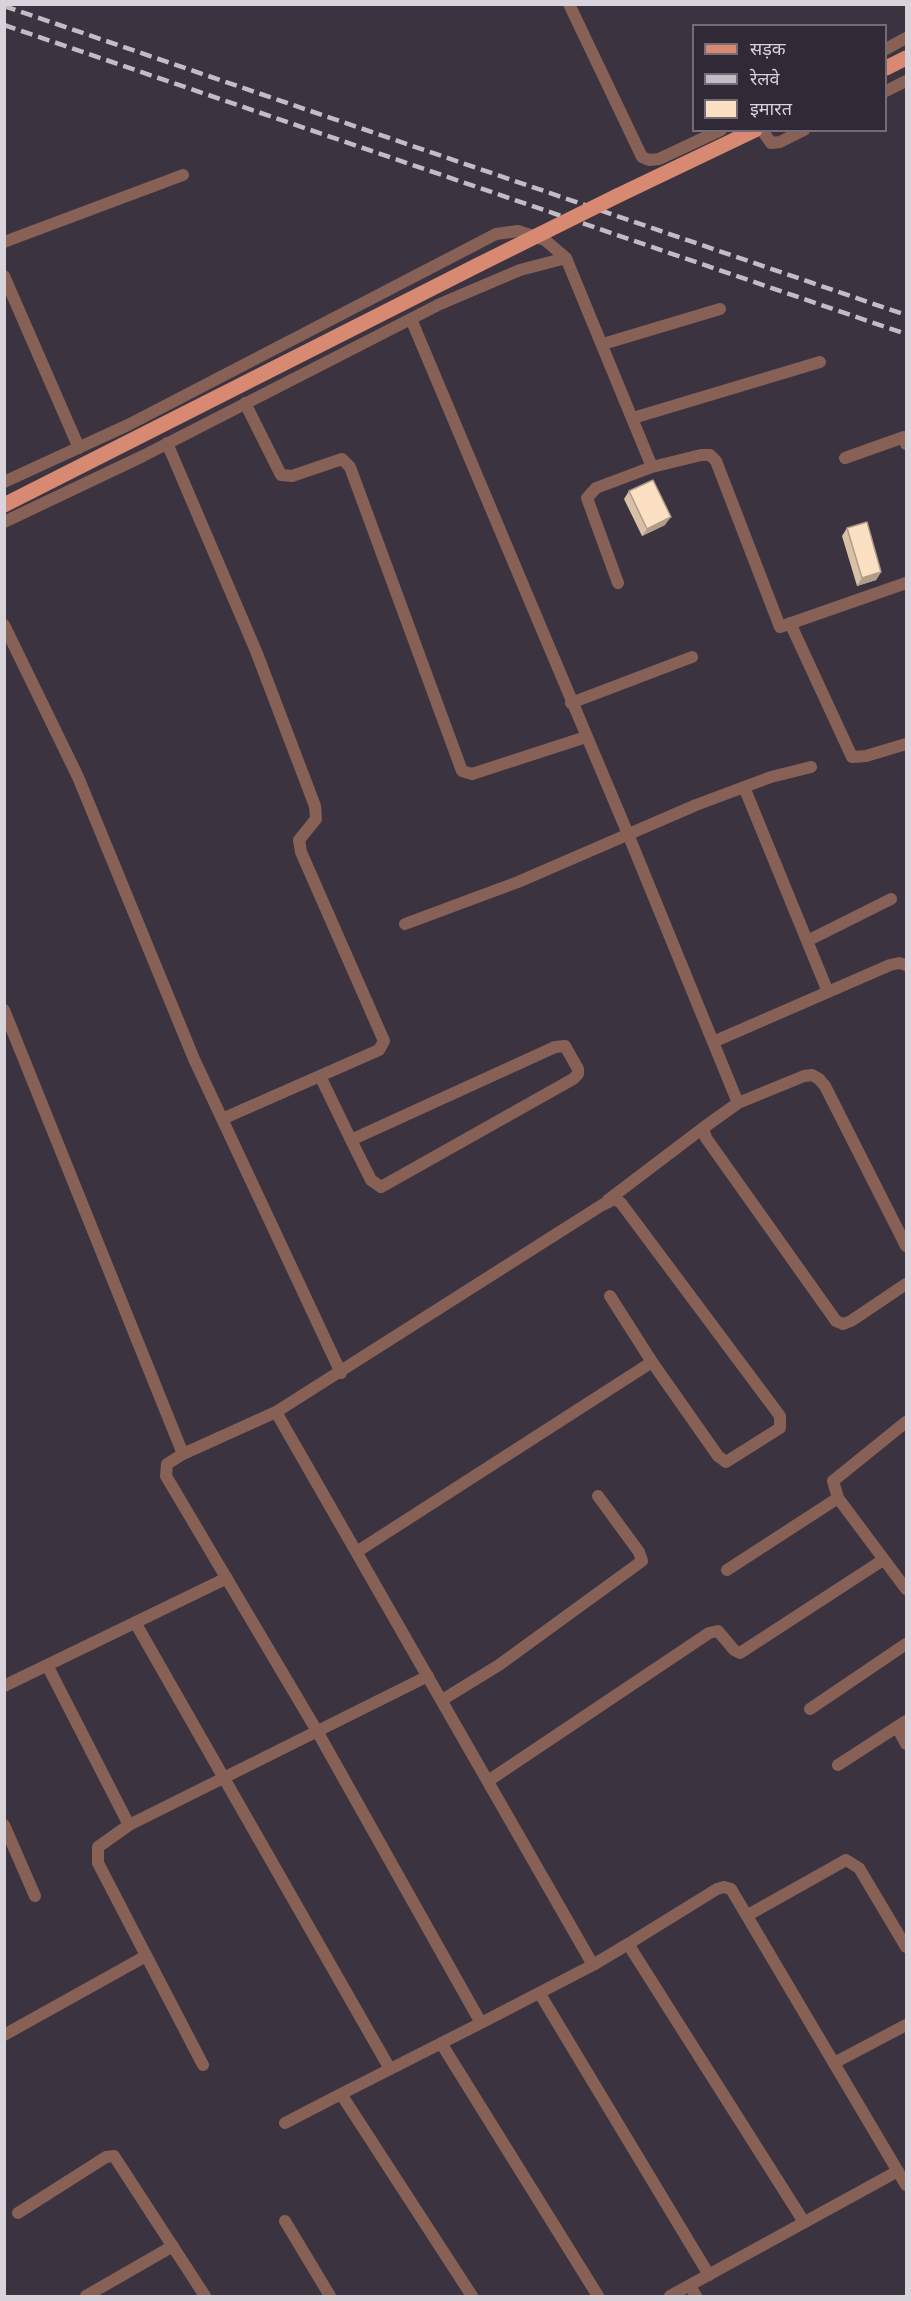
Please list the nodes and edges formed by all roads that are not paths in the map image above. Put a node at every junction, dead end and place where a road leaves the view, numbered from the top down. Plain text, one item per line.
1 (569, 4) edge
2 (906, 38) edge
3 (887, 47) edge
4 (906, 58) edge
5 (887, 67) edge
6 (905, 84) edge
7 (887, 90) edge
8 (717, 132) edge
9 (751, 132) edge
10 (763, 132) edge
11 (800, 132) edge
12 (183, 175) dead end
13 (4, 242) edge
14 (566, 258) junction
15 (4, 276) edge
16 (720, 309) dead end
17 (411, 319) junction
18 (603, 344) junction
19 (820, 362) dead end
20 (245, 403) junction
21 (633, 418) junction
22 (906, 439) edge
23 (167, 443) junction
24 (79, 448) junction
25 (844, 458) dead end
26 (652, 466) junction
27 (4, 482) edge
28 (4, 505) edge
29 (4, 522) edge
30 (618, 583) dead end
31 (906, 583) edge
32 (790, 623) junction
33 (4, 625) edge
34 (692, 657) dead end
35 (571, 703) junction
36 (586, 737) junction
37 (906, 744) edge
38 (812, 767) dead end
39 (744, 787) junction
40 (628, 834) junction
41 (891, 899) dead end
42 (405, 924) dead end
43 (807, 941) junction
44 (906, 965) edge
45 (828, 993) junction
46 (4, 1010) edge
47 (713, 1042) junction
48 (320, 1076) junction
49 (738, 1104) junction
50 (222, 1119) junction
51 (704, 1128) junction
52 (351, 1140) junction
53 (602, 1205) junction
54 (906, 1246) edge
55 (906, 1284) edge
56 (610, 1296) dead end
57 (652, 1362) junction
58 (341, 1373) junction
59 (276, 1413) junction
60 (906, 1422) edge
61 (183, 1454) junction
62 (598, 1497) dead end
63 (838, 1498) junction
64 (358, 1551) junction
65 (883, 1560) junction
66 (727, 1570) dead end
67 (227, 1578) junction
68 (906, 1589) edge
69 (136, 1624) junction
70 (906, 1644) edge
71 (47, 1665) junction
72 (428, 1676) junction
73 (4, 1686) edge
74 (442, 1701) junction
75 (810, 1709) dead end
76 (902, 1724) edge
77 (317, 1731) junction
78 (906, 1744) edge
79 (838, 1765) dead end
80 (223, 1778) junction
81 (488, 1781) junction
82 (129, 1825) junction
83 (4, 1826) edge
84 (35, 1896) dead end
85 (748, 1915) junction
86 (628, 1944) junction
87 (906, 1947) edge
88 (146, 1956) junction
89 (593, 1965) junction
90 (540, 1994) junction
91 (481, 2023) junction
92 (906, 2025) edge
93 (4, 2035) edge
94 (441, 2043) junction
95 (834, 2063) junction
96 (203, 2065) dead end
97 (390, 2069) junction
98 (341, 2094) junction
99 (285, 2123) dead end
100 (898, 2171) junction
101 (906, 2185) edge
102 (18, 2213) dead end
103 (285, 2221) dead end
104 (804, 2222) junction
105 (173, 2246) junction
106 (709, 2275) junction
107 (693, 2291) edge
108 (86, 2296) edge
109 (206, 2296) edge
110 (330, 2296) edge
111 (472, 2296) edge
112 (598, 2296) edge
113 (669, 2296) edge

1 - 8 street
2 - 3 street
4 - 5 main road
6 - 7 street
9 - 28 main road, bridge
10 - 11 street
12 - 13 street
14 - 17 street
14 - 18 street
14 - 24 street
15 - 24 street
16 - 18 street
17 - 20 street
17 - 35 street
18 - 21 street
19 - 21 street
20 - 23 street
20 - 36 street
21 - 26 street
22 - 25 street
23 - 29 street
23 - 48 street
24 - 27 street
26 - 30 street
26 - 32 street
31 - 32 street
32 - 37 street
33 - 50 street
34 - 35 street
35 - 36 street
36 - 40 street
38 - 39 street
39 - 40 street
39 - 43 street
40 - 42 street
40 - 47 street
41 - 43 street
43 - 45 street
44 - 45 street
45 - 47 street
46 - 61 street
47 - 49 street
48 - 50 street
48 - 52 street
49 - 51 street
49 - 54 street
50 - 58 street
51 - 53 street
51 - 55 street
52 - 52 street
53 - 57 street
53 - 58 street
56 - 57 street
57 - 64 street
58 - 59 street
59 - 61 street
59 - 64 street
60 - 63 street
61 - 67 street
62 - 74 street
63 - 65 street
63 - 66 street
64 - 72 street
65 - 68 street
65 - 81 street
67 - 69 street
67 - 77 street
69 - 71 street
69 - 80 street
70 - 75 street
71 - 73 street
71 - 82 street
72 - 74 street
72 - 77 street
74 - 81 street
76 - 78 street
76 - 79 street
77 - 80 street
77 - 91 street
80 - 82 street
80 - 97 street
81 - 89 street
82 - 88 street
83 - 84 street
85 - 86 street
85 - 87 street
85 - 95 street
86 - 89 street
86 - 104 street
88 - 93 street
88 - 96 street
89 - 90 street
90 - 91 street
90 - 106 street
91 - 94 street
92 - 95 street
94 - 97 street
94 - 112 street
95 - 100 street
97 - 98 street
98 - 99 street
98 - 111 street
100 - 101 street
100 - 104 street
102 - 105 street
103 - 110 street
104 - 106 street
105 - 108 street
105 - 109 street
106 - 107 street
107 - 113 street

